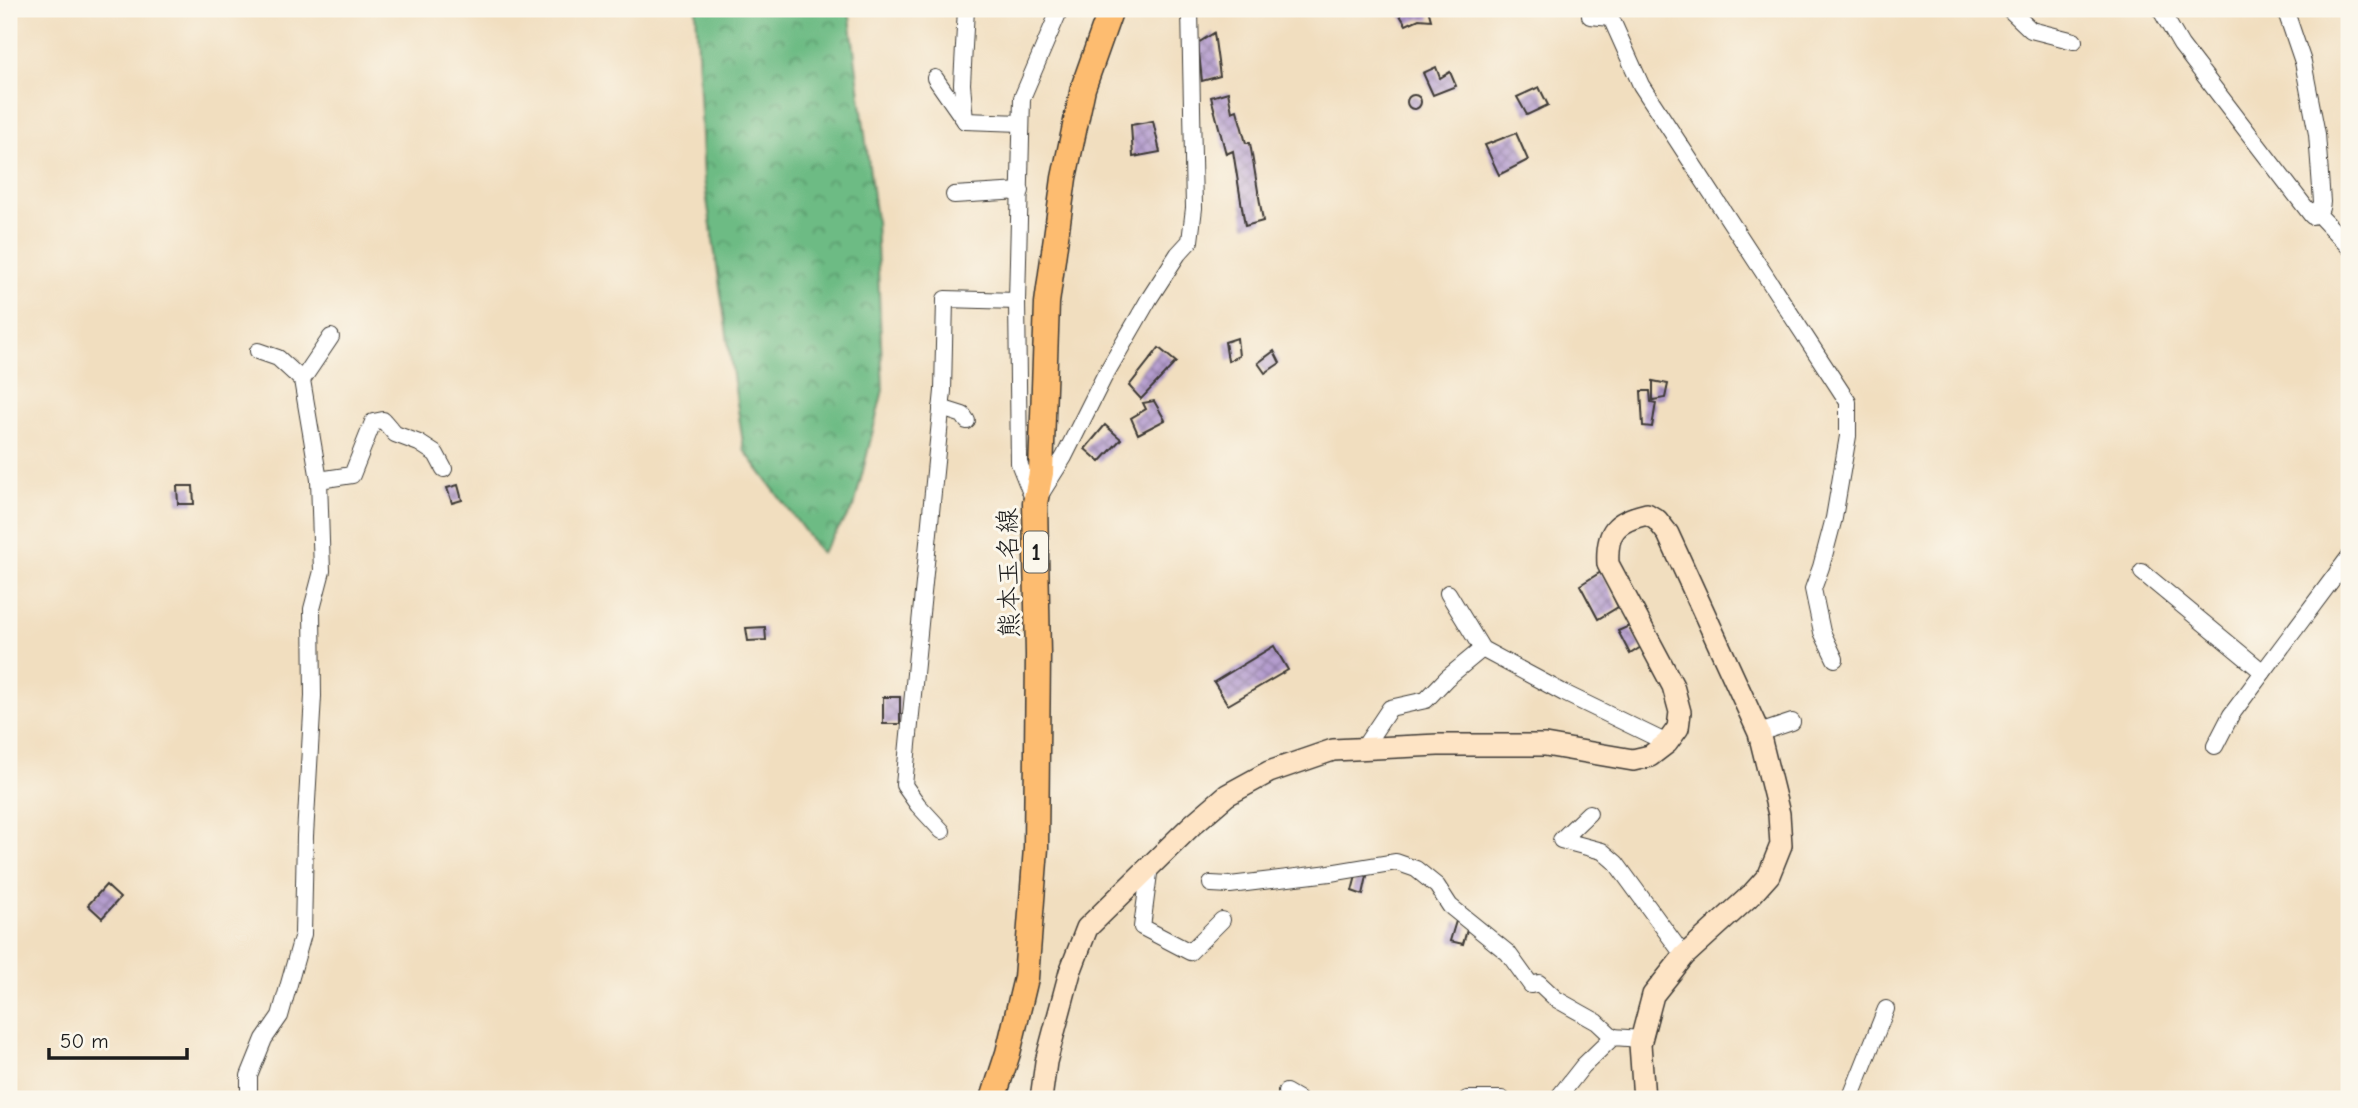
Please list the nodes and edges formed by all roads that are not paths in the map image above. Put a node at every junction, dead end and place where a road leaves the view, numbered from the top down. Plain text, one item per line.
1 (966, 9) edge
2 (1060, 9) edge
3 (1111, 9) edge
4 (1190, 9) edge
5 (2009, 9) edge
6 (2160, 9) edge
7 (2285, 9) edge
8 (1590, 16) dead end
9 (2074, 41) dead end
10 (935, 78) dead end
11 (965, 121) junction
12 (1021, 123) junction
13 (1021, 191) junction
14 (954, 195) dead end
15 (2315, 211) junction
16 (2349, 247) edge
17 (1017, 301) junction
18 (331, 337) dead end
19 (258, 351) dead end
20 (302, 380) junction
21 (941, 408) junction
22 (967, 421) dead end
23 (444, 469) dead end
24 (319, 480) junction
25 (1035, 503) junction
26 (2349, 557) edge
27 (2142, 572) dead end
28 (1448, 593) dead end
29 (1482, 649) junction
30 (1835, 659) dead end
31 (2263, 672) junction
32 (1792, 722) dead end
33 (1759, 733) junction
34 (1667, 743) junction
35 (2215, 746) dead end
36 (1364, 747) junction
37 (1589, 813) dead end
38 (942, 831) dead end
39 (1150, 866) junction
40 (1211, 884) dead end
41 (1222, 920) dead end
42 (1684, 956) junction
43 (1886, 1009) dead end
44 (1613, 1037) junction
45 (1641, 1039) junction
46 (249, 1099) edge
47 (993, 1099) edge
48 (1041, 1099) edge
49 (1467, 1099) edge
50 (1502, 1099) edge
51 (1557, 1099) edge
52 (1644, 1099) edge
53 (1850, 1099) edge

1 - 11 street
2 - 12 street
3 - 25 main road, 熊本玉名線 / 1
4 - 25 street
5 - 9 street
6 - 15 street
7 - 15 street
8 - 30 street
10 - 11 street
11 - 12 street
12 - 13 street
13 - 14 street
13 - 17 street
15 - 16 street
17 - 21 street
17 - 25 street
18 - 20 street
19 - 20 street
20 - 24 street
21 - 22 street
21 - 38 street
23 - 24 street
24 - 46 street
25 - 47 main road, 熊本玉名線 / 1
26 - 31 street
27 - 31 street
28 - 29 street
29 - 34 street
29 - 36 street
31 - 35 street
32 - 33 street
33 - 34 street
33 - 42 street
34 - 36 street
36 - 39 street
37 - 42 street
39 - 41 street
39 - 48 street
40 - 44 street
42 - 45 street
43 - 53 street
44 - 45 street
44 - 51 street
45 - 52 street
49 - 50 street

